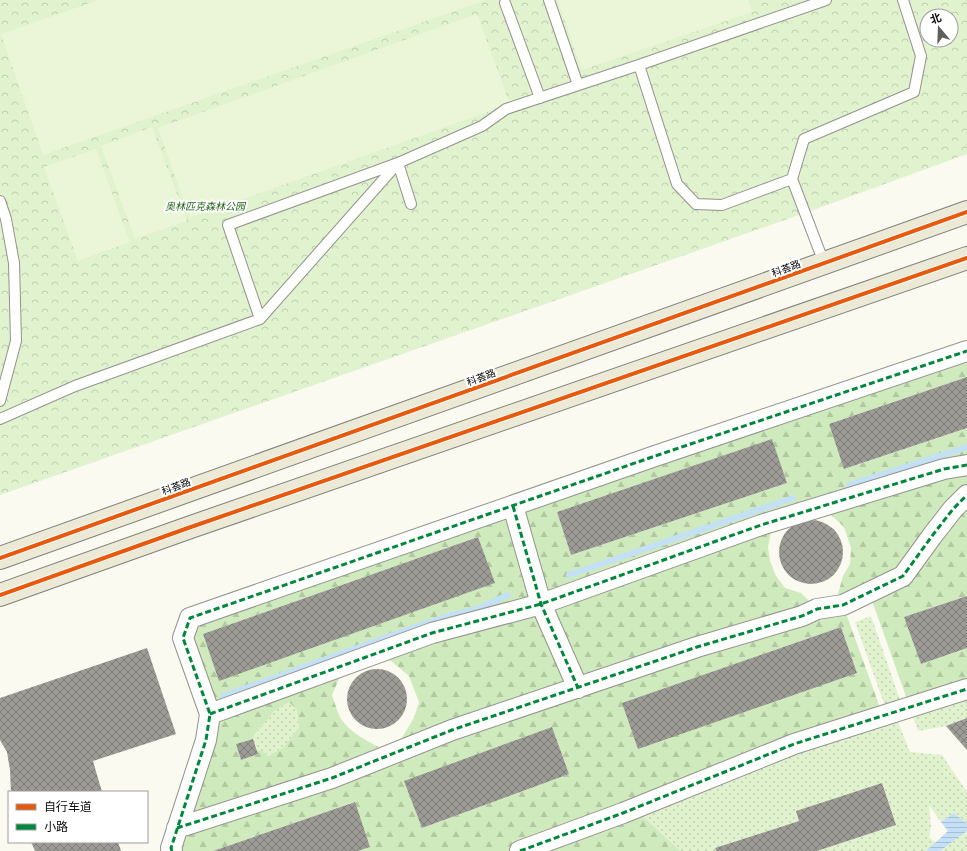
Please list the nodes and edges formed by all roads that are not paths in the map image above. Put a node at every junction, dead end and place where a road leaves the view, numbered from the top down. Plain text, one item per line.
1 (549, 0) edge
2 (826, 0) edge
3 (903, 0) edge
4 (505, 3) dead end
5 (639, 65) junction
6 (578, 85) junction
7 (540, 98) junction
8 (398, 163) junction
9 (792, 179) junction
10 (0, 201) edge
11 (411, 204) dead end
12 (967, 212) edge
13 (967, 258) edge
14 (824, 263) junction
15 (260, 320) junction
16 (967, 352) edge
17 (0, 402) edge
18 (0, 419) edge
19 (967, 465) edge
20 (967, 495) edge
21 (513, 506) junction
22 (0, 558) edge
23 (0, 595) edge
24 (541, 604) junction
25 (578, 688) junction
26 (967, 690) edge
27 (210, 714) junction
28 (177, 828) junction
29 (172, 851) edge
30 (520, 851) edge

1 - 6 lane
2 - 5 lane
3 - 9 lane
4 - 7 lane
5 - 6 lane
5 - 9 lane
6 - 7 lane
7 - 8 lane
8 - 11 lane
8 - 15 lane
8 - 15 lane
9 - 14 lane
10 - 17 lane
12 - 14 main road, 科荟路
13 - 23 main road
14 - 22 main road, 科荟路
15 - 18 lane
16 - 21 street
19 - 24 street
20 - 25 street
21 - 24 street
21 - 27 street
24 - 25 street
24 - 27 street
25 - 28 street
26 - 30 street
27 - 28 street
28 - 29 street

